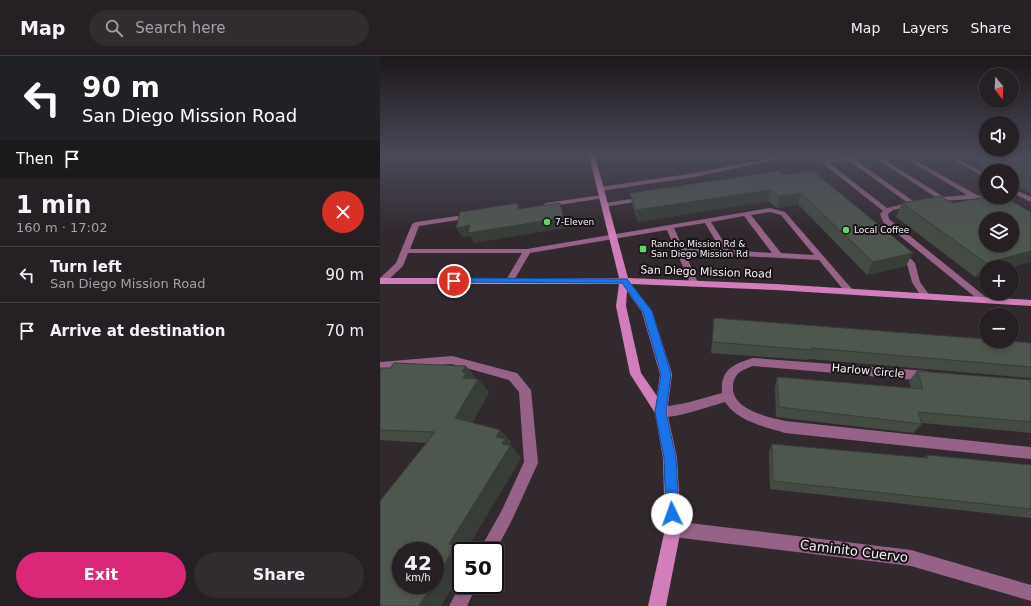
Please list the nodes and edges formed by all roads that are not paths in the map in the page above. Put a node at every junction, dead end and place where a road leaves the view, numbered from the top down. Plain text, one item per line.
1 (598, 182) edge
2 (660, 182) edge
3 (849, 182) edge
4 (882, 182) edge
5 (916, 182) edge
6 (947, 182) edge
7 (601, 193) junction
8 (1019, 194) edge
9 (656, 197) edge
10 (975, 198) junction
11 (943, 199) junction
12 (979, 199) edge
13 (1031, 200) edge
14 (914, 204) junction
15 (604, 205) junction
16 (540, 206) edge
17 (887, 211) junction
18 (746, 214) junction
19 (478, 215) edge
20 (707, 221) junction
21 (670, 227) junction
22 (613, 237) junction
23 (894, 247) edge
24 (680, 250) junction
25 (405, 251) junction
26 (527, 251) junction
27 (727, 253) junction
28 (779, 256) junction
29 (821, 258) junction
30 (510, 280) junction
31 (381, 281) edge
32 (624, 281) junction
33 (694, 283) junction
34 (849, 291) junction
35 (925, 296) junction
36 (979, 296) edge
37 (979, 300) edge
38 (984, 300) edge
39 (1031, 303) edge
40 (380, 366) edge
41 (936, 377) edge
42 (728, 396) junction
43 (661, 412) junction
44 (1031, 453) edge
45 (673, 529) junction
46 (493, 542) edge
47 (1031, 593) edge
48 (464, 594) edge
49 (458, 606) edge
50 (657, 606) edge

1 - 7 main road
2 - 7 street
3 - 17 street
4 - 14 street
5 - 11 street
6 - 10 street
7 - 15 main road
7 - 16 street
8 - 13 street
9 - 15 street
10 - 11 street
10 - 12 street
11 - 14 street
14 - 17 street
15 - 22 main road
17 - 36 street
18 - 20 street
18 - 28 street
18 - 29 street
19 - 25 street
20 - 21 street
20 - 27 street
21 - 22 street
21 - 24 street
22 - 26 street
22 - 32 main road
23 - 35 street
24 - 27 street
24 - 33 street
25 - 26 street
25 - 31 street
26 - 30 street
27 - 28 street
28 - 29 street
29 - 34 street
30 - 31 main road, San Diego Mission Road
30 - 32 main road, San Diego Mission Road
32 - 33 main road, San Diego Mission Road
32 - 43 main road
32 - 43 main road
33 - 34 main road, San Diego Mission Road
34 - 35 main road, San Diego Mission Road
35 - 37 main road, San Diego Mission Road
38 - 39 main road, San Diego Mission Road
40 - 46 street
41 - 42 street, Harlow Circle
42 - 43 street
42 - 44 street
43 - 45 main road
45 - 47 street, Caminito Cuervo
45 - 50 main road
48 - 49 street

